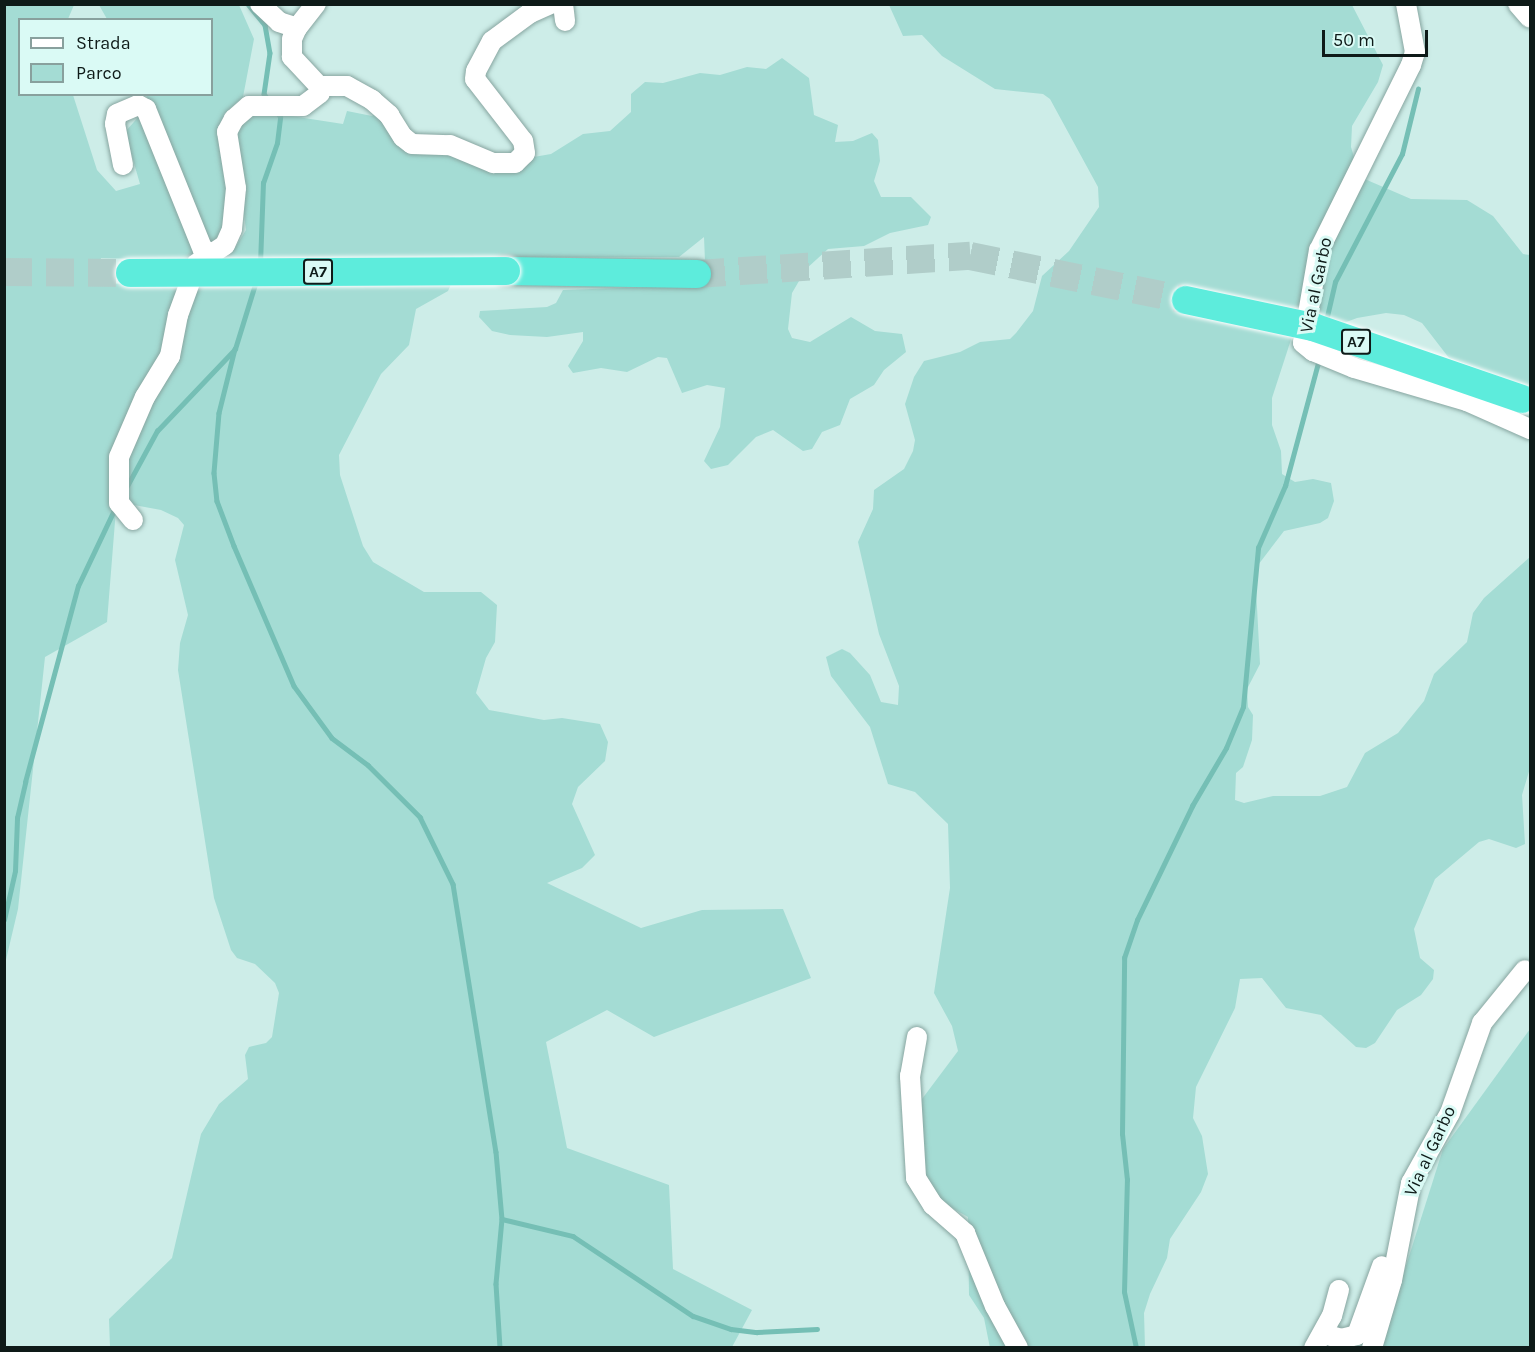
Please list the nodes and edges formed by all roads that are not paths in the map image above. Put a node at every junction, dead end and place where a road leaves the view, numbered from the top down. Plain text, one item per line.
1 (260, 4) edge
2 (316, 4) edge
3 (550, 4) edge
4 (1406, 4) edge
5 (1518, 4) edge
6 (1530, 18) edge
7 (297, 28) junction
8 (319, 86) junction
9 (123, 165) dead end
10 (203, 250) junction
11 (130, 273) tunnel mouth
12 (698, 274) tunnel mouth
13 (1186, 300) tunnel mouth
14 (1526, 401) edge
15 (1530, 429) edge
16 (133, 519) dead end
17 (1525, 970) dead end
18 (917, 1037) dead end
19 (1398, 1188) dead end
20 (1339, 1290) dead end
21 (1319, 1341) edge
22 (1018, 1347) edge
23 (1372, 1347) edge

1 - 7 street
2 - 7 street
3 - 8 street
4 - 15 street, Via al Garbo
5 - 6 street
7 - 8 street
8 - 10 street
9 - 10 street
10 - 16 street
11 - 12 highway, A7, bridge
13 - 14 highway, A7, bridge
17 - 23 street, Via al Garbo
18 - 22 street
19 - 21 street
20 - 21 street

